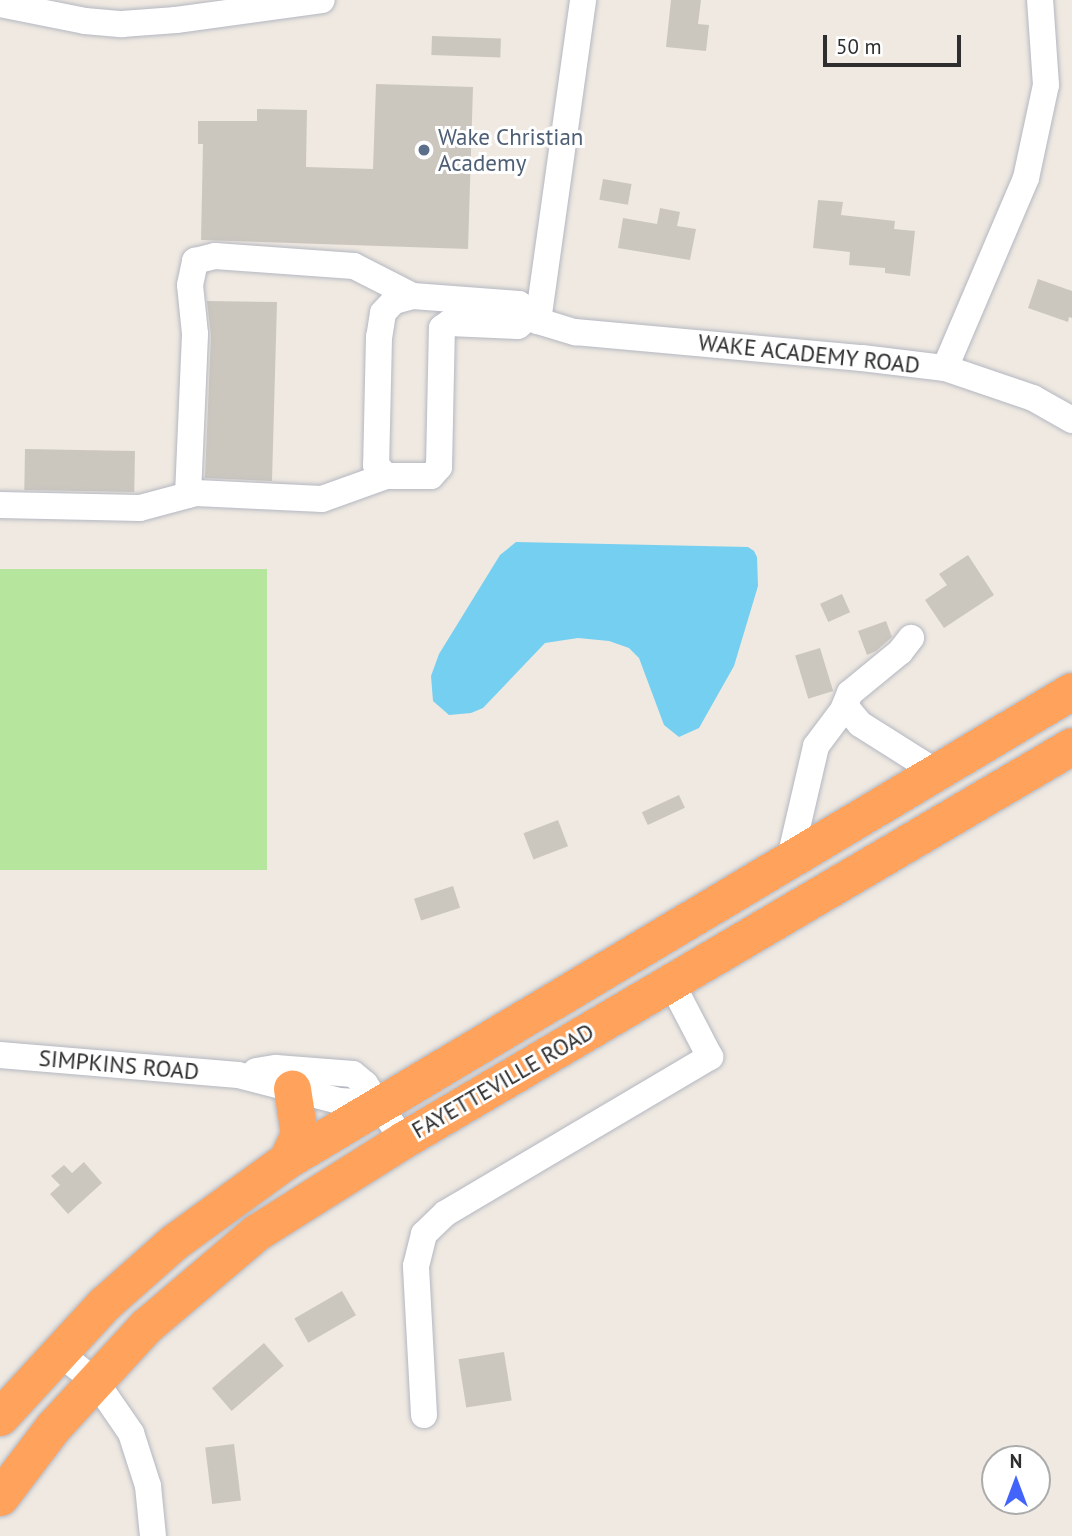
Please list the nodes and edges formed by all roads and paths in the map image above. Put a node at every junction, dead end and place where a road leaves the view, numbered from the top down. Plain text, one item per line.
1 (322, 0) edge
2 (583, 0) edge
3 (1040, 0) edge
4 (0, 4) edge
5 (413, 296) junction
6 (534, 318) junction
7 (945, 368) junction
8 (1072, 420) edge
9 (386, 476) junction
10 (188, 495) junction
11 (0, 505) edge
12 (911, 638) dead end
13 (1072, 691) edge
14 (845, 706) junction
15 (1072, 746) edge
16 (936, 772) junction
17 (790, 858) junction
18 (671, 982) junction
19 (0, 1055) edge
20 (238, 1075) junction
21 (292, 1089) junction
22 (378, 1103) junction
23 (403, 1140) junction
24 (287, 1160) junction
25 (58, 1352) junction
26 (96, 1382) junction
27 (424, 1415) dead end
28 (0, 1417) edge
29 (0, 1497) edge
30 (153, 1536) edge

1 - 4 street
2 - 6 street
3 - 7 street
5 - 6 street, WAKE ACADEMY ROAD
5 - 9 street
5 - 10 street
6 - 7 street, WAKE ACADEMY ROAD
6 - 9 street
7 - 8 street, WAKE ACADEMY ROAD
9 - 10 street
10 - 11 street
12 - 14 street
13 - 16 highway, FAYETTEVILLE ROAD
14 - 16 street
14 - 17 street
15 - 18 highway, FAYETTEVILLE ROAD
16 - 17 highway, FAYETTEVILLE ROAD
17 - 22 highway, FAYETTEVILLE ROAD
18 - 23 highway, FAYETTEVILLE ROAD
18 - 27 street
19 - 20 street, SIMPKINS ROAD
20 - 21 street, SIMPKINS ROAD
20 - 22 street, SIMPKINS ROAD
21 - 22 street, SIMPKINS ROAD
21 - 24 highway
22 - 23 street, SIMPKINS ROAD
22 - 24 highway, FAYETTEVILLE ROAD
23 - 26 highway, FAYETTEVILLE ROAD
24 - 25 highway, FAYETTEVILLE ROAD
25 - 26 street
25 - 28 highway, FAYETTEVILLE ROAD
26 - 29 highway, FAYETTEVILLE ROAD
26 - 30 street

